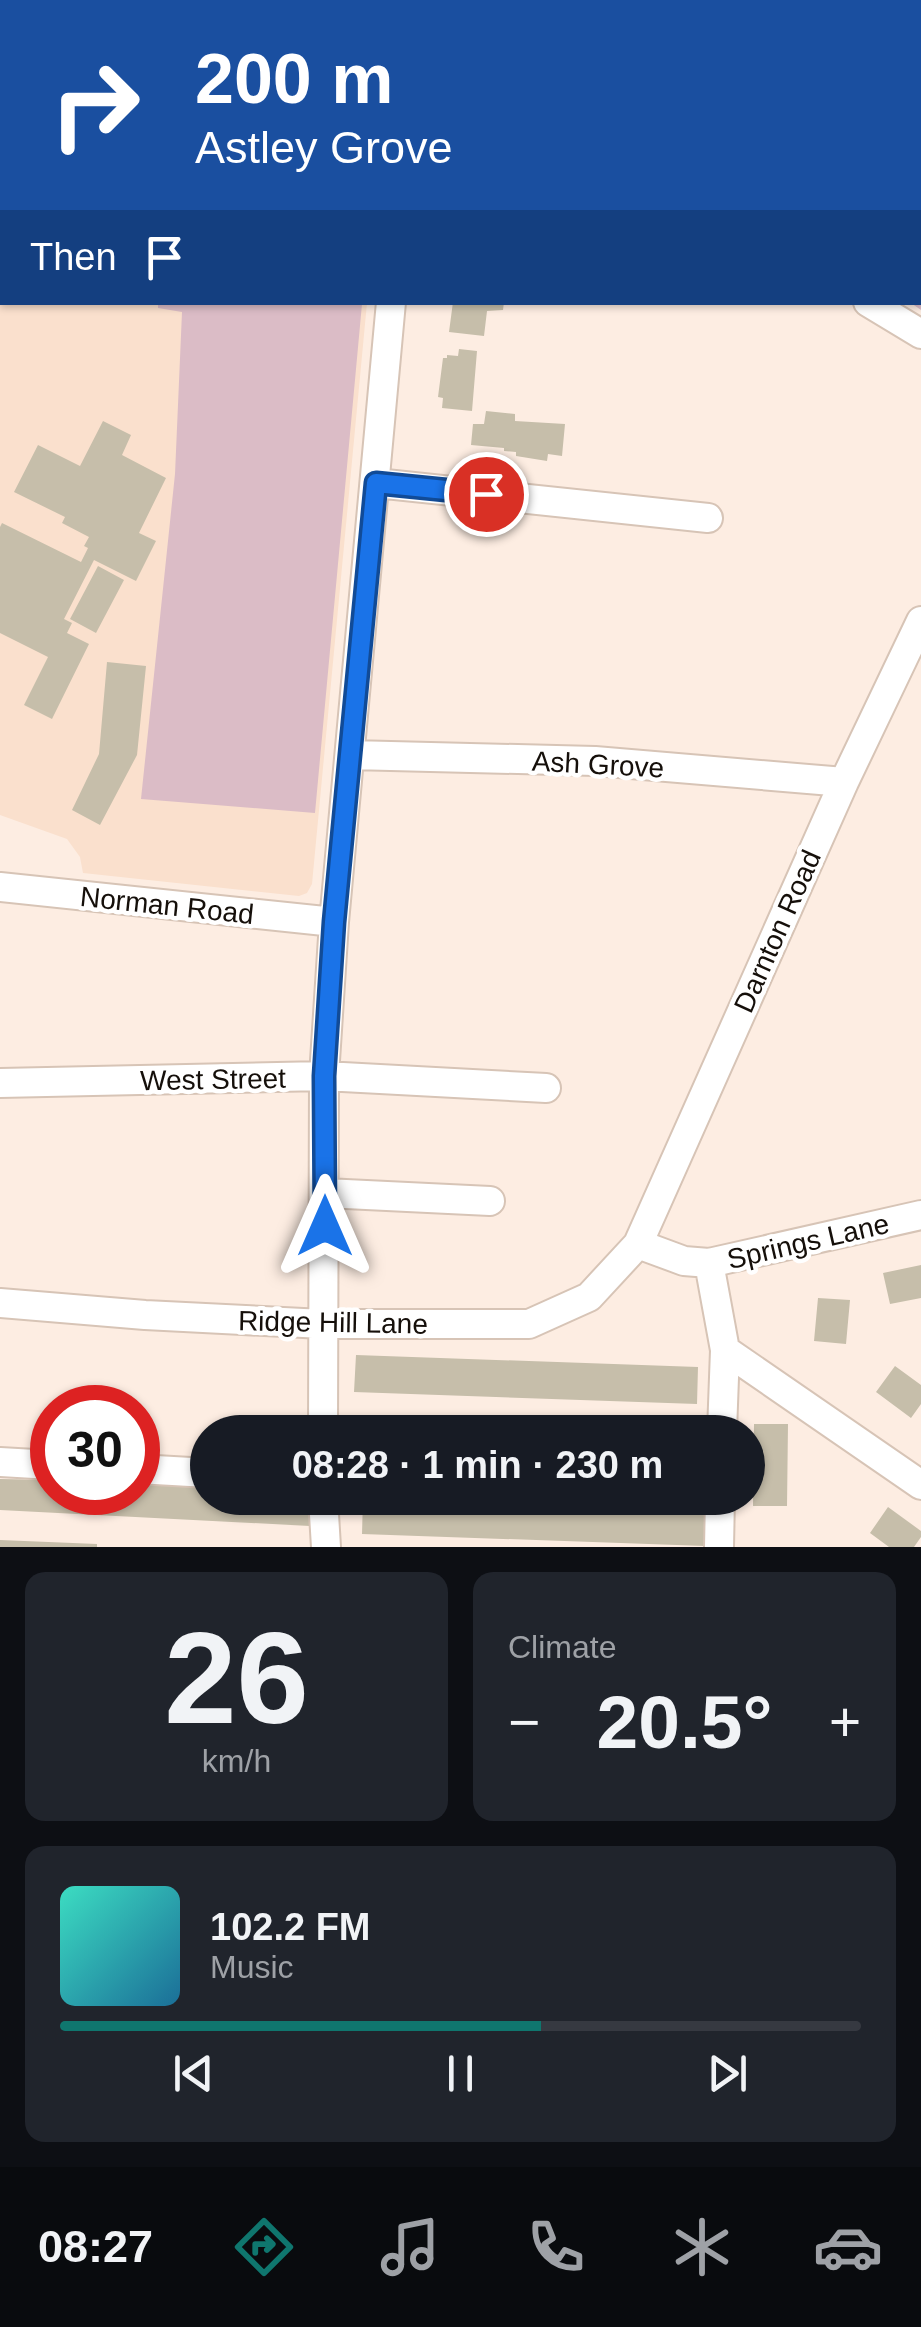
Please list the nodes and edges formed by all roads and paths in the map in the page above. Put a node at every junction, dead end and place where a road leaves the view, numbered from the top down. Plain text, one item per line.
1 (391, 305) edge
2 (873, 305) edge
3 (921, 334) edge
4 (376, 483) junction
5 (708, 518) dead end
6 (921, 620) edge
7 (352, 755) junction
8 (844, 782) junction
9 (0, 887) edge
10 (334, 922) junction
11 (324, 1076) junction
12 (0, 1084) edge
13 (546, 1088) dead end
14 (325, 1193) junction
15 (490, 1201) dead end
16 (921, 1215) edge
17 (638, 1244) junction
18 (709, 1263) junction
19 (0, 1303) edge
20 (323, 1324) junction
21 (725, 1350) junction
22 (322, 1415) edge
23 (723, 1415) edge
24 (0, 1462) edge
25 (30, 1464) edge
26 (160, 1471) edge
27 (190, 1472) edge
28 (921, 1485) edge
29 (324, 1515) edge
30 (720, 1515) edge
31 (326, 1547) edge
32 (719, 1547) edge

1 - 4 street
2 - 3 street
4 - 5 street
4 - 7 street
6 - 8 street, Darnton Road
7 - 8 street, Ash Grove
7 - 10 street
8 - 17 street, Darnton Road
9 - 10 street, Norman Road
10 - 11 street
11 - 12 street, West Street
11 - 13 street, West Street
11 - 14 street
14 - 15 street
14 - 20 street
16 - 18 street, Springs Lane
17 - 18 street, Springs Lane
17 - 20 street, Ridge Hill Lane
18 - 21 street
19 - 20 street, Ridge Hill Lane
20 - 22 street
21 - 23 street
21 - 28 street
24 - 25 street
26 - 27 street
29 - 31 street
30 - 32 street

